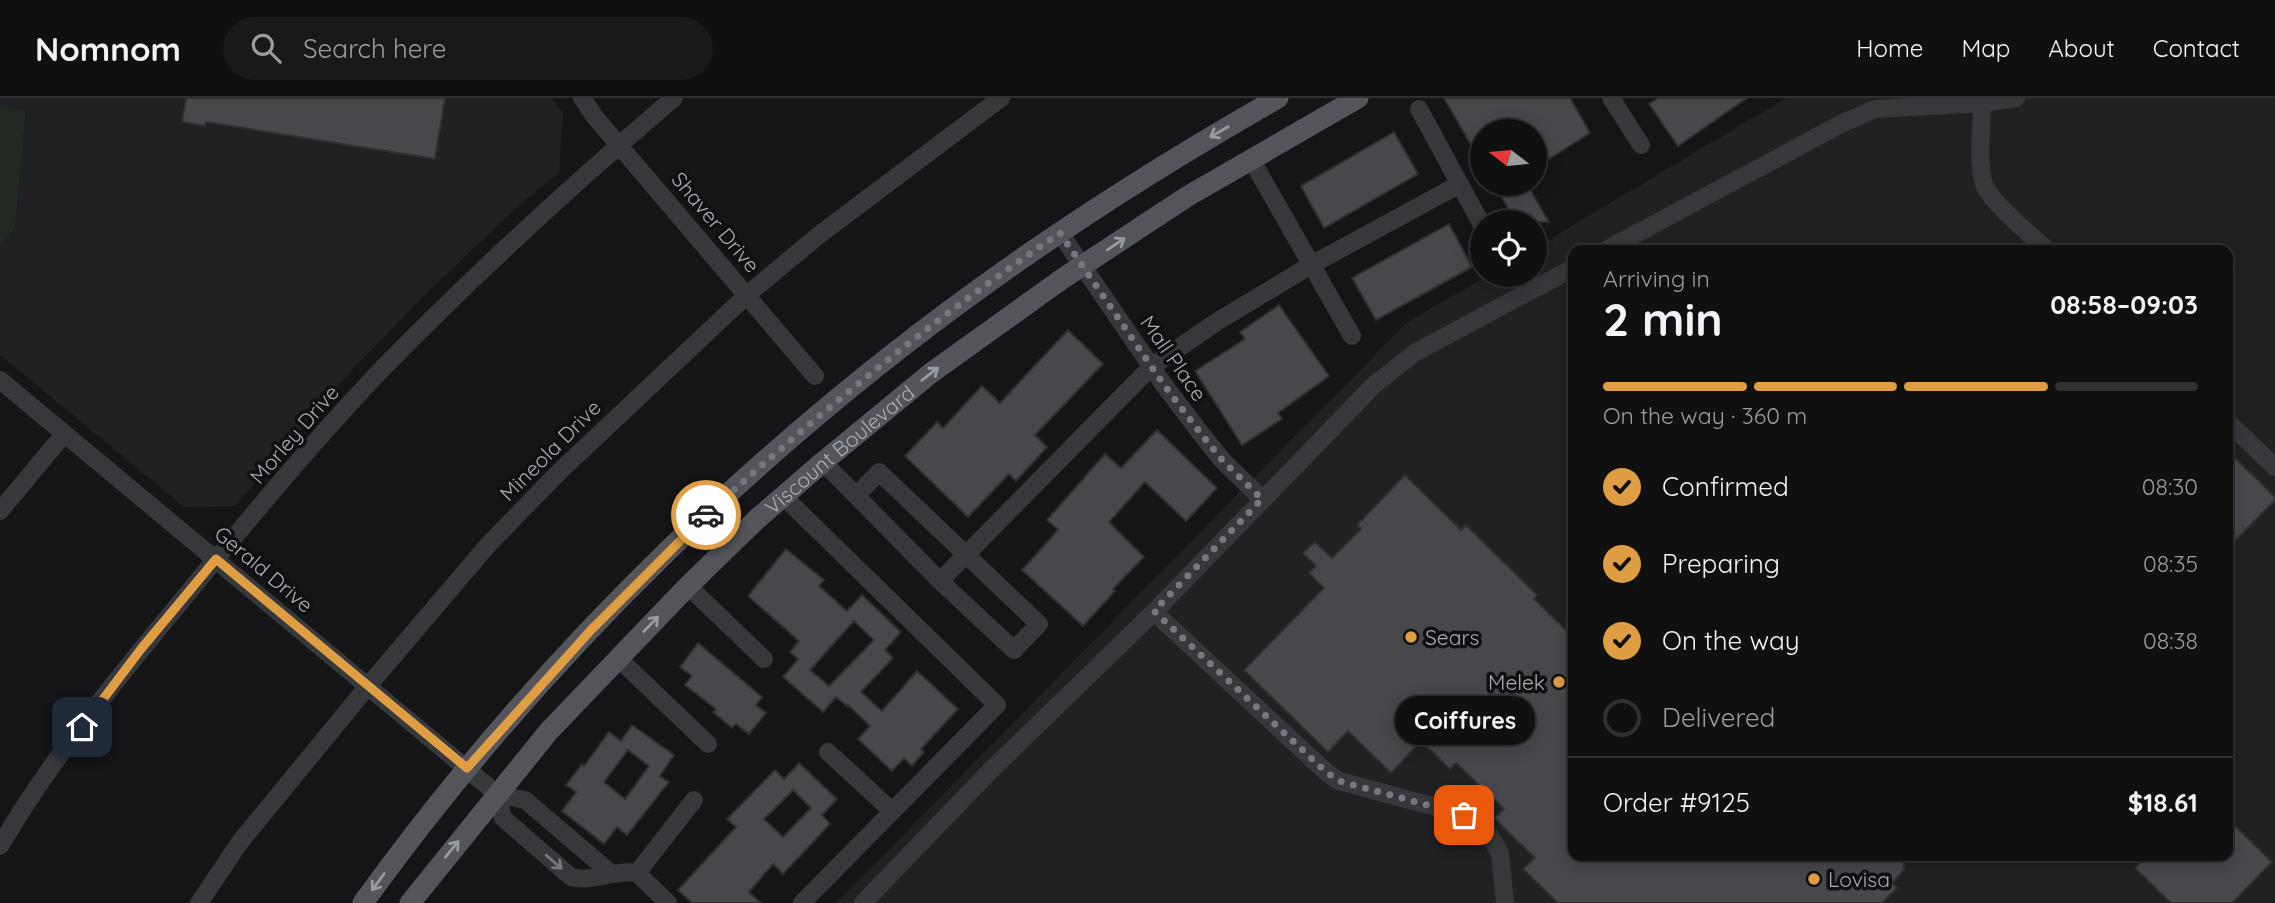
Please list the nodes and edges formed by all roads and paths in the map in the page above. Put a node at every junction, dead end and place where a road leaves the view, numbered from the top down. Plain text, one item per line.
1 (582, 98) edge
2 (674, 98) edge
3 (1001, 98) edge
4 (1278, 98) edge
5 (1358, 98) edge
6 (1611, 98) edge
7 (2016, 98) edge
8 (1982, 103) junction
9 (1419, 109) dead end
10 (620, 144) junction
11 (1641, 145) dead end
12 (1251, 159) junction
13 (1460, 184) junction
14 (1474, 210) edge
15 (1060, 233) junction
16 (1615, 245) edge
17 (2042, 245) edge
18 (1311, 265) junction
19 (1083, 266) junction
20 (1568, 271) edge
21 (748, 294) junction
22 (1352, 336) dead end
23 (1151, 367) junction
24 (815, 376) dead end
25 (0, 380) edge
26 (2233, 427) edge
27 (64, 433) junction
28 (798, 433) junction
29 (823, 462) junction
30 (2275, 467) edge
31 (857, 495) junction
32 (783, 496) junction
33 (1262, 499) junction
34 (0, 511) edge
35 (965, 555) junction
36 (216, 559) junction
37 (940, 580) junction
38 (688, 586) junction
39 (1154, 611) junction
40 (618, 658) junction
41 (764, 659) dead end
42 (368, 686) junction
43 (708, 744) dead end
44 (828, 752) dead end
45 (467, 768) junction
46 (497, 794) junction
47 (694, 800) dead end
48 (892, 811) junction
49 (547, 817) junction
50 (528, 840) junction
51 (0, 846) edge
52 (637, 873) junction
53 (612, 874) junction
54 (199, 903) edge
55 (363, 903) edge
56 (410, 903) edge
57 (668, 903) edge
58 (802, 903) edge
59 (863, 903) edge
60 (1505, 903) edge

1 - 10 street, Shaver Drive
2 - 10 street, Morley Drive
3 - 21 street, Mineola Drive
4 -> 15 main road, Viscount Boulevard
5 - 12 main road, Viscount Boulevard
6 - 11 street
7 - 8 street
8 - 16 street
8 - 17 street
9 - 13 street
10 - 21 street, Shaver Drive
10 - 36 street, Morley Drive
12 - 18 street
19 -> 12 main road, Viscount Boulevard
13 - 14 street
13 - 18 street
15 - 19 street, Mall Place
15 - 28 main road, Viscount Boulevard
18 - 22 street
18 - 23 street
19 - 23 street, Mall Place
29 -> 19 main road, Viscount Boulevard
20 - 33 street
21 - 24 street, Shaver Drive
21 - 42 street, Mineola Drive
23 - 33 street, Mall Place
23 - 35 street
25 - 27 street, Gerald Drive
26 - 30 street
27 - 34 street
27 - 36 street, Gerald Drive
28 - 29 main road
28 - 45 main road, Viscount Boulevard
29 - 31 street
29 - 32 main road, Viscount Boulevard
31 - 35 street
31 - 37 street
32 - 38 main road, Viscount Boulevard
32 - 48 street
33 - 39 street
35 - 37 street
35 - 37 street
36 - 42 street, Gerald Drive
36 - 51 street, Morley Drive
40 -> 38 main road, Viscount Boulevard
38 - 41 street
39 - 59 street
39 - 60 street
40 - 43 street
40 - 46 main road, Viscount Boulevard
42 - 45 street, Gerald Drive
42 - 54 street, Mineola Drive
44 - 48 street
45 - 46 street, Gerald Drive
45 -> 55 main road, Viscount Boulevard
46 - 49 street
46 - 50 street
56 -> 46 main road, Viscount Boulevard
47 - 52 street
48 - 58 street
49 - 50 street
49 - 53 street
50 -> 53 street
52 - 53 street
52 - 57 street

